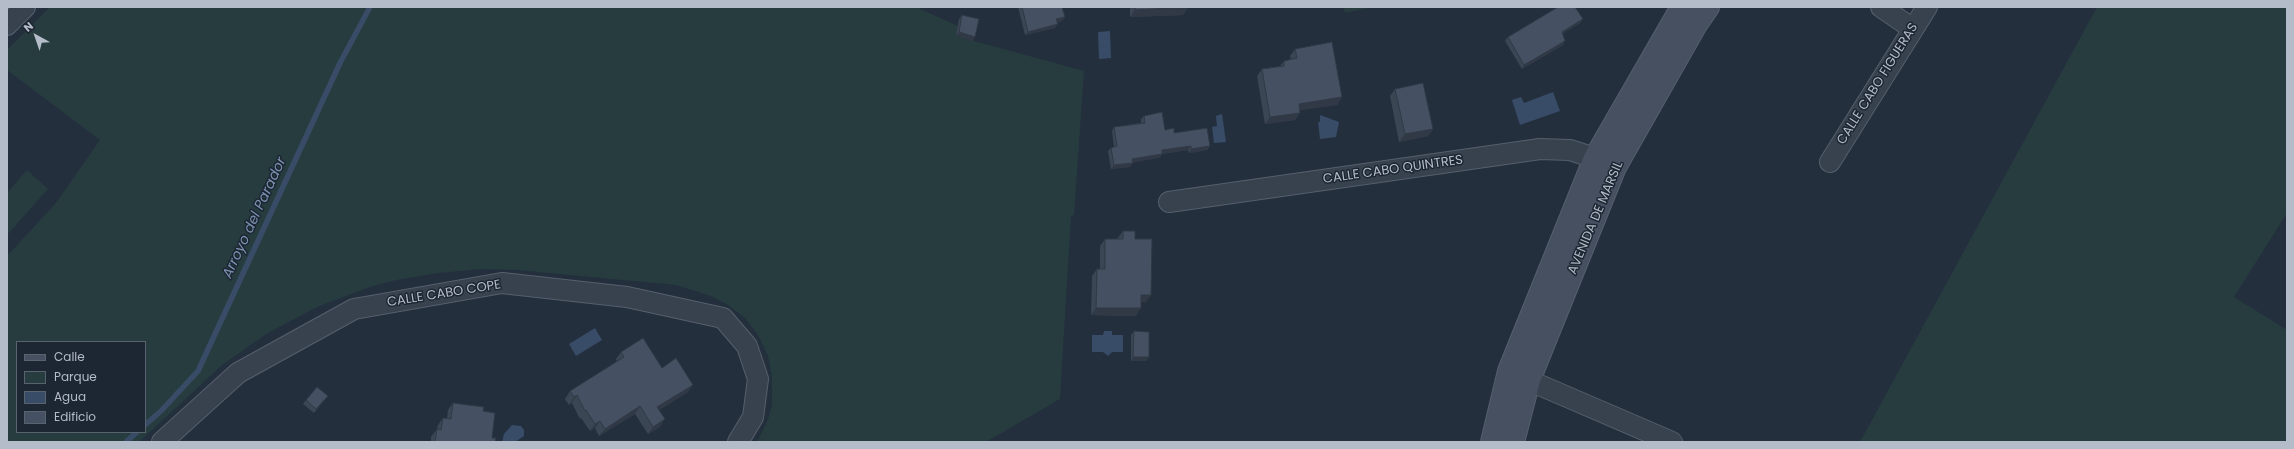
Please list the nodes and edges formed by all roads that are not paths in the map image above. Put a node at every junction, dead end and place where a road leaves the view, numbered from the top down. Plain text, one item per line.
1 (25, 7) edge
2 (1682, 7) edge
3 (1708, 7) edge
4 (1881, 7) edge
5 (1927, 7) edge
6 (7, 25) edge
7 (1913, 29) junction
8 (1595, 158) junction
9 (1830, 162) dead end
10 (1615, 167) junction
11 (1169, 202) dead end
12 (1509, 371) junction
13 (1529, 380) junction
14 (162, 442) edge
15 (738, 442) edge
16 (1492, 442) edge
17 (1513, 442) edge
18 (1672, 442) edge

1 - 6 street
2 - 8 street, AVENIDA DE MARSIL
3 - 10 street, AVENIDA DE MARSIL
4 - 7 street
5 - 7 street, CALLE CABO FIGUERAS
7 - 9 street, CALLE CABO FIGUERAS
8 - 10 street, CALLE CABO QUINTRES
8 - 11 street, CALLE CABO QUINTRES
8 - 12 street, AVENIDA DE MARSIL
10 - 13 street, AVENIDA DE MARSIL
12 - 13 street
12 - 16 street, AVENIDA DE MARSIL
13 - 17 street, AVENIDA DE MARSIL
13 - 18 street
14 - 15 street, CALLE CABO COPE

